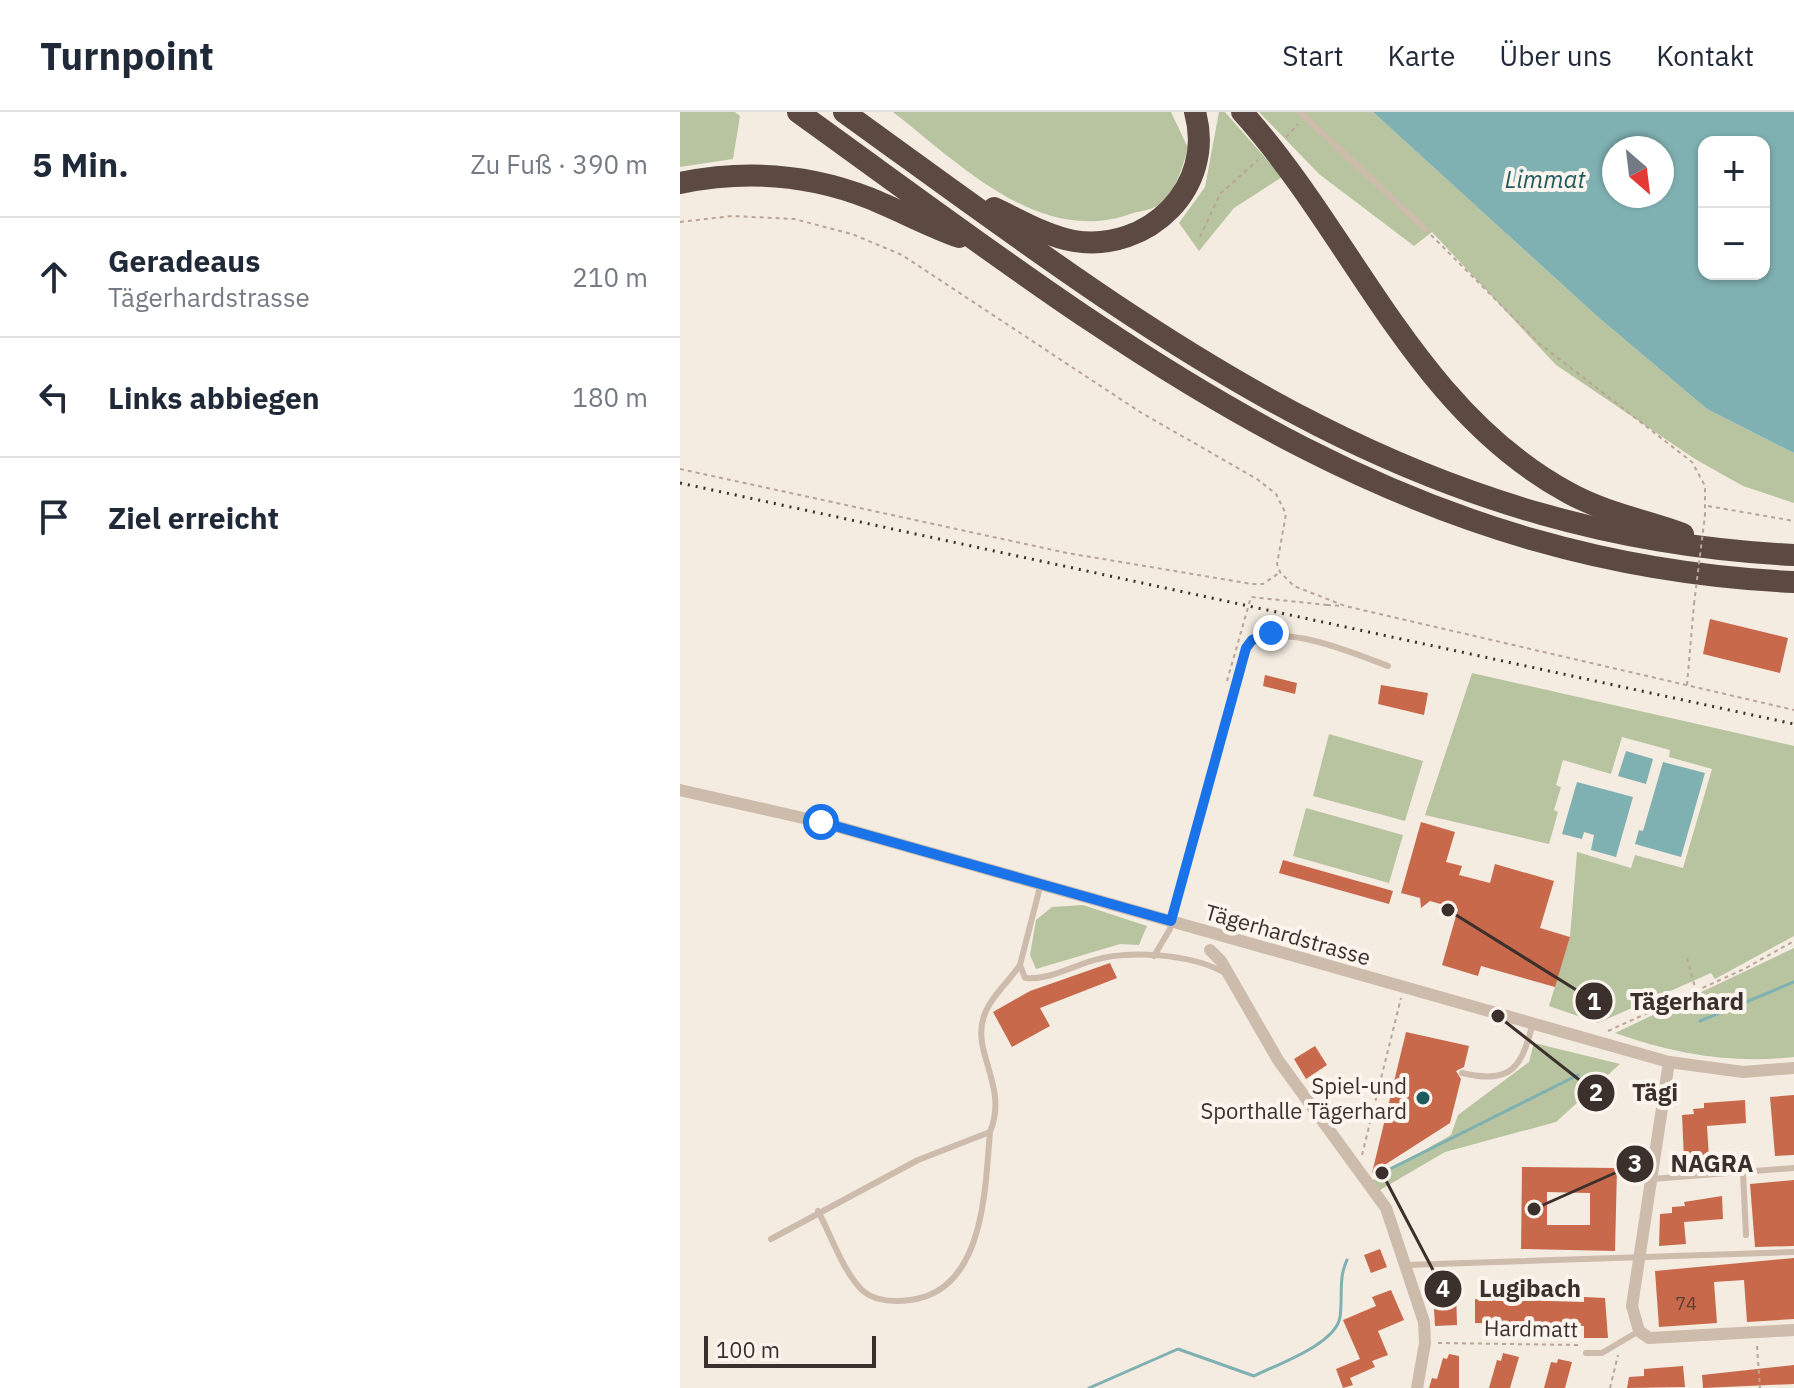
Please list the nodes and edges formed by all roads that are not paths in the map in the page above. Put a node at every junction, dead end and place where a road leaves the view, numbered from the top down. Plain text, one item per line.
1 (798, 112) edge
2 (844, 112) edge
3 (1195, 112) edge
4 (1242, 112) edge
5 (1302, 115) edge
6 (680, 183) edge
7 (946, 185) junction
8 (1425, 229) road end
9 (989, 249) junction
10 (1730, 551) junction
11 (1794, 555) edge
12 (1794, 582) edge
13 (1388, 666) dead end
14 (680, 790) edge
15 (1041, 883) junction
16 (1171, 921) junction
17 (1210, 950) dead end
18 (1154, 956) junction
19 (1020, 965) junction
20 (1228, 974) junction
21 (1532, 1026) junction
22 (1669, 1062) junction
23 (1794, 1068) edge
24 (1462, 1073) dead end
25 (990, 1132) junction
26 (1794, 1168) edge
27 (1743, 1172) junction
28 (1652, 1179) junction
29 (818, 1211) junction
30 (1746, 1235) dead end
31 (771, 1239) dead end
32 (1794, 1252) edge
33 (1639, 1259) junction
34 (1406, 1265) junction
35 (1794, 1330) edge
36 (1639, 1331) junction
37 (1586, 1353) dead end
38 (1417, 1388) edge

1 - 9 highway
2 - 7 highway
3 - 7 highway
4 - 10 highway
5 - 8 lane
6 - 9 highway
7 - 10 highway
9 - 12 highway
10 - 11 highway
13 - 16 lane
14 - 15 street, Tägerhardstrasse
15 - 16 street, Tägerhardstrasse
15 - 19 lane
16 - 18 lane
16 - 21 street, Tägerhardstrasse
17 - 20 street
18 - 19 lane
18 - 20 lane
19 - 25 lane
20 - 34 street
21 - 22 street, Tägerhardstrasse
21 - 24 lane
22 - 23 street, Tägerhardstrasse
22 - 28 street
25 - 29 lane
25 - 29 lane
26 - 27 lane
27 - 28 lane
27 - 30 lane
28 - 33 street
29 - 31 lane
32 - 33 lane
33 - 34 lane
33 - 36 street
34 - 38 street
35 - 36 street
36 - 37 lane

